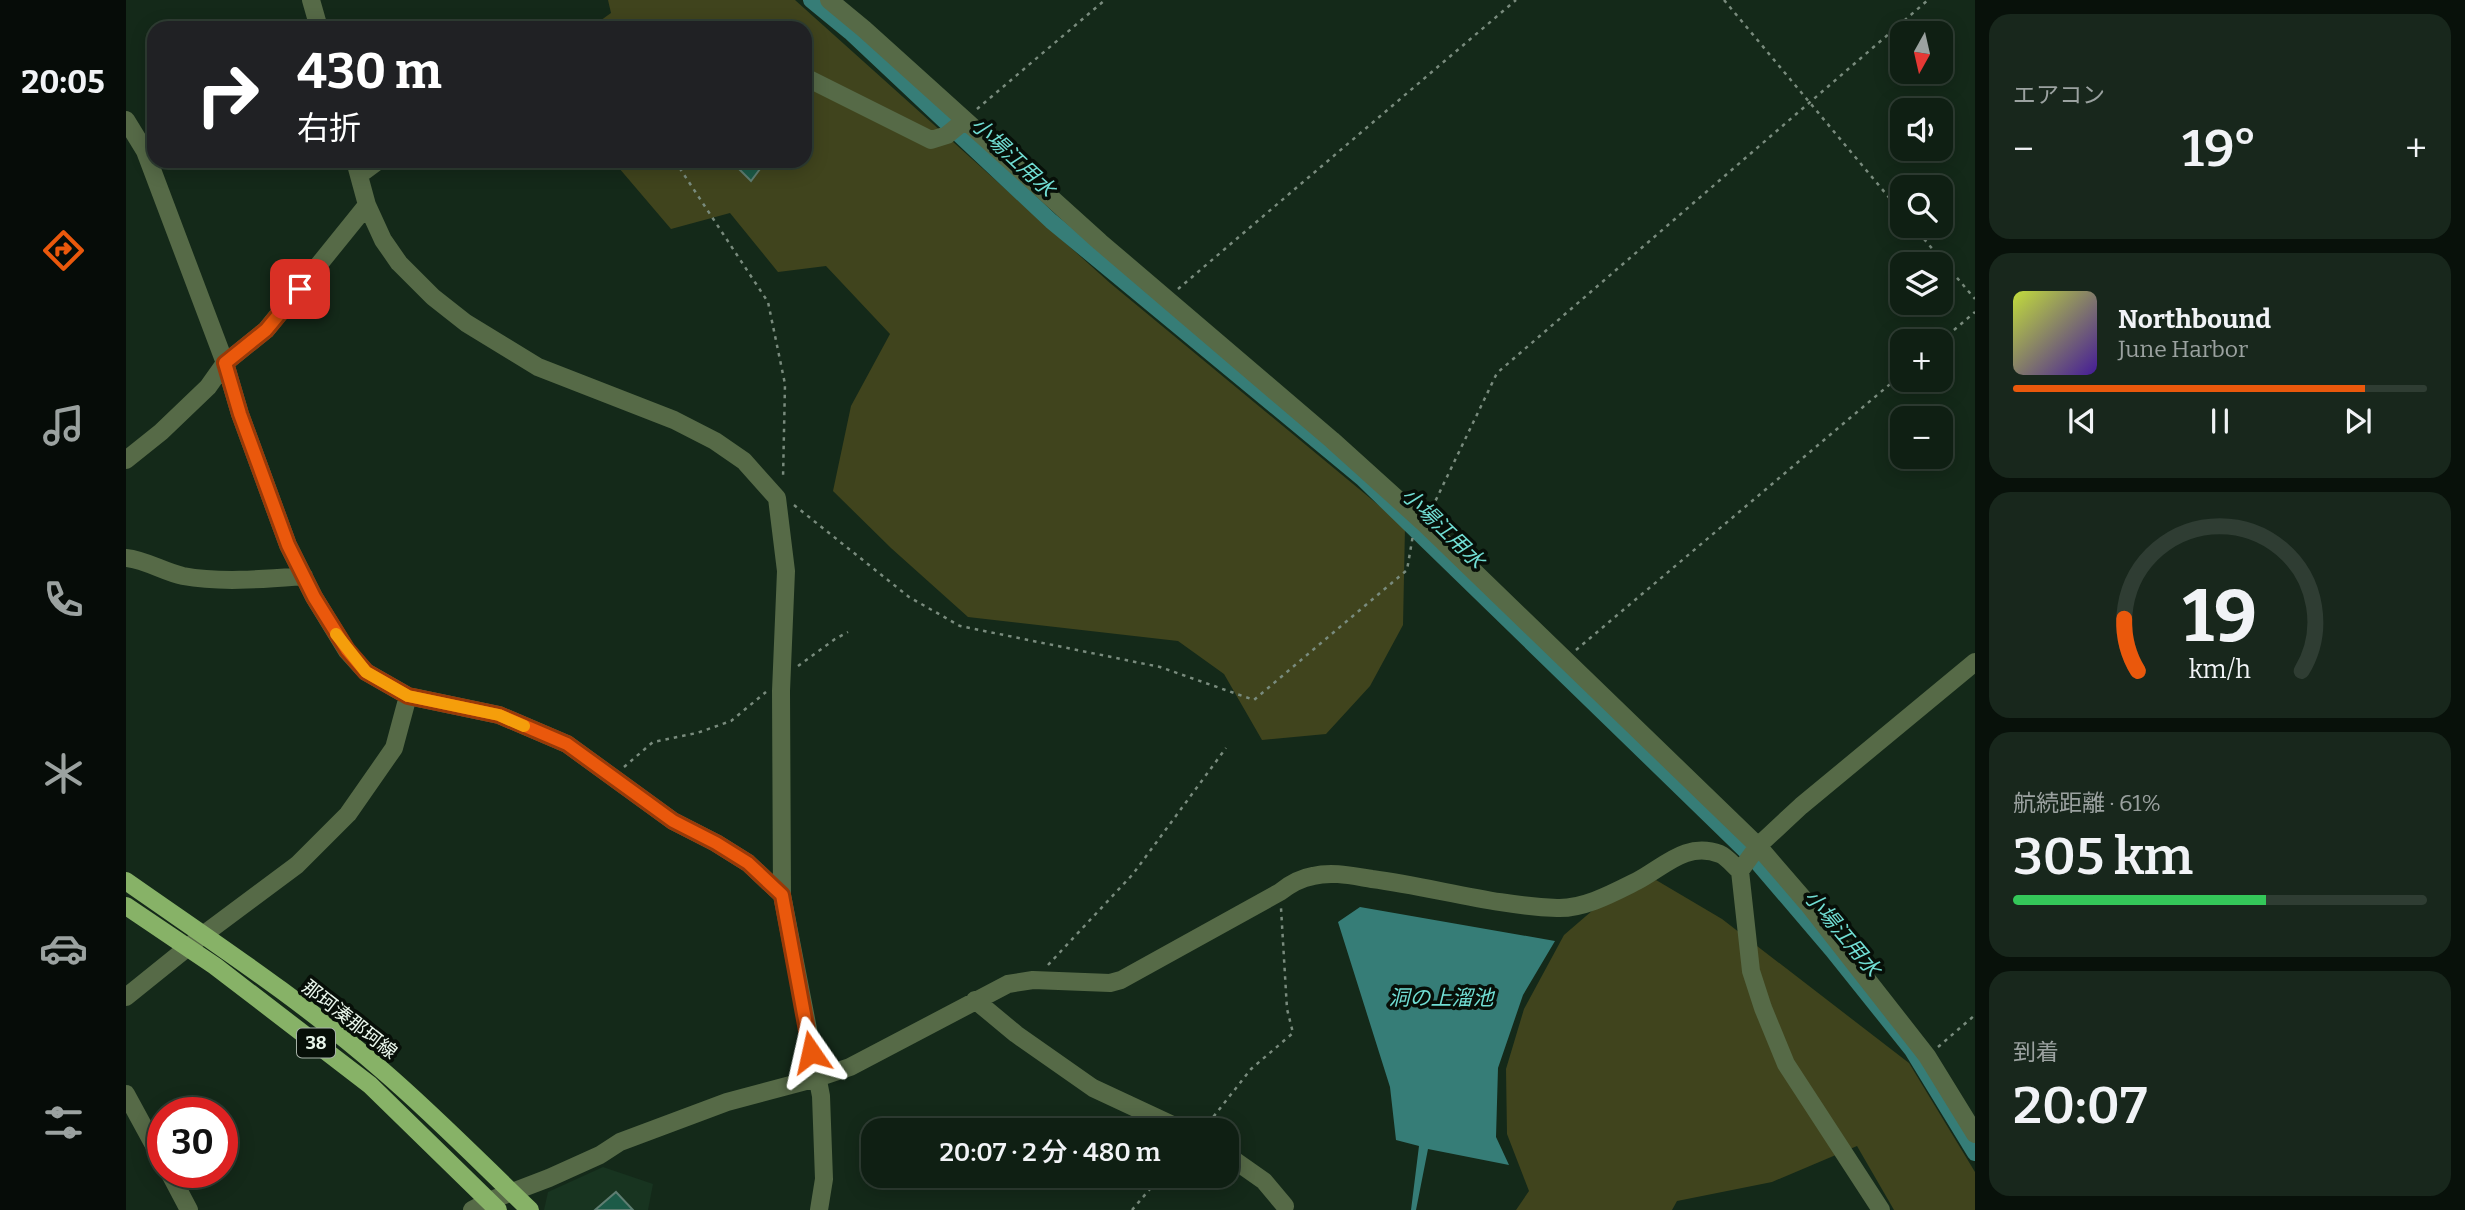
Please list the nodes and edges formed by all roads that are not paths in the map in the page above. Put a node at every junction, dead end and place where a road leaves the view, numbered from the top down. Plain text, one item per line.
1 (311, 0) edge
2 (829, 0) edge
3 (317, 21) edge
4 (812, 80) edge
5 (126, 120) edge
6 (956, 127) junction
7 (147, 156) edge
8 (151, 168) edge
9 (357, 168) edge
10 (367, 205) junction
11 (225, 363) junction
12 (126, 460) edge
13 (126, 558) edge
14 (304, 576) junction
15 (1975, 662) edge
16 (408, 696) junction
17 (1750, 857) junction
18 (126, 881) edge
19 (782, 895) junction
20 (126, 906) edge
21 (202, 935) junction
22 (188, 948) junction
23 (126, 997) edge
24 (975, 1000) junction
25 (817, 1078) junction
26 (126, 1094) edge
27 (1157, 1118) edge
28 (147, 1132) edge
29 (1975, 1134) edge
30 (1239, 1163) edge
31 (177, 1188) edge
32 (512, 1193) junction
33 (493, 1205) edge
34 (1286, 1206) dead end
35 (189, 1210) edge
36 (472, 1210) edge
37 (530, 1210) edge
38 (819, 1210) edge
39 (1881, 1210) edge

1 - 3 street
2 - 6 street
4 - 6 street
5 - 7 street
6 - 17 street
8 - 11 street
9 - 10 street
10 - 11 street
10 - 19 street
11 - 12 street
11 - 14 street
13 - 14 street
14 - 16 street
15 - 17 street
16 - 19 street
16 - 21 street
17 - 24 street
17 - 29 street
17 - 39 street
18 - 21 main road, 那珂湊那珂線 / 38
19 - 25 street
20 - 22 main road, 那珂湊那珂線 / 38
21 - 22 street
21 - 32 main road, 那珂湊那珂線 / 38
22 - 23 street
22 - 33 main road, 那珂湊那珂線 / 38
24 - 25 street
24 - 27 street
25 - 32 street
25 - 38 street
26 - 28 street
30 - 34 street
31 - 35 street
32 - 33 street
32 - 37 main road, 那珂湊那珂線 / 38
33 - 36 street

